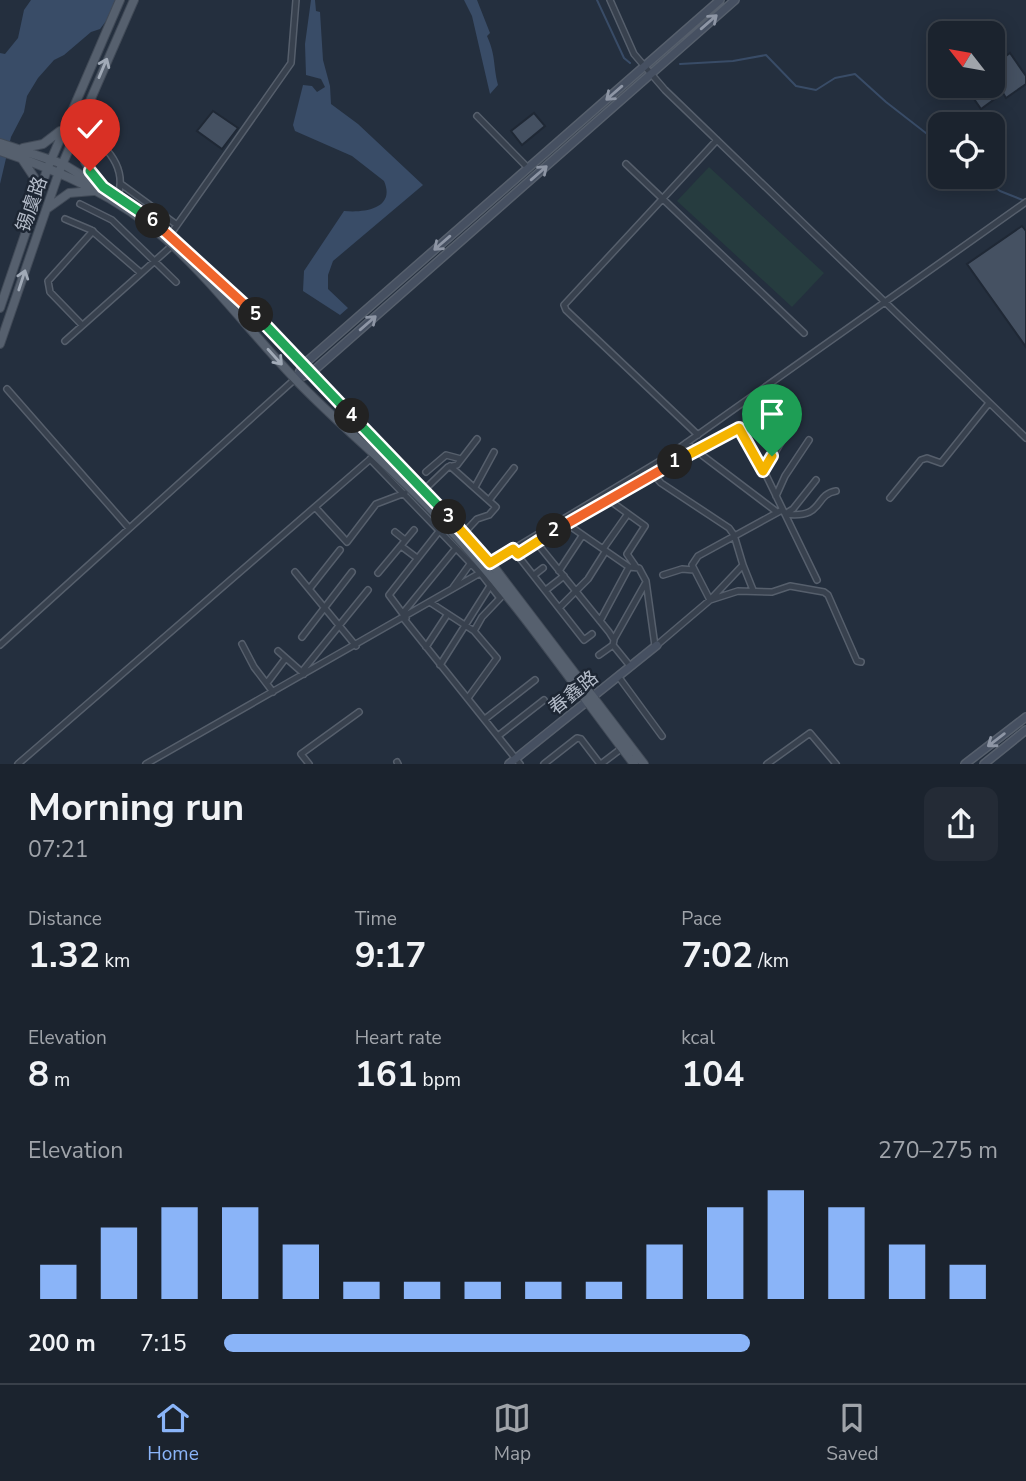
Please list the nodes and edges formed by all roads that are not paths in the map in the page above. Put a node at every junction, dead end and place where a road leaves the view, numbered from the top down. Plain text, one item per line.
1 (120, 0) edge
2 (134, 0) edge
3 (296, 0) edge
4 (610, 0) edge
5 (720, 0) edge
6 (735, 0) edge
7 (645, 66) junction
8 (651, 74) junction
9 (81, 89) junction
10 (477, 116) dead end
11 (79, 124) junction
12 (717, 140) junction
13 (0, 143) edge
14 (103, 146) dead end
15 (14, 150) junction
16 (0, 151) edge
17 (22, 159) junction
18 (50, 163) junction
19 (626, 164) dead end
20 (61, 168) junction
21 (528, 168) junction
22 (121, 184) junction
23 (101, 189) junction
24 (118, 196) junction
25 (663, 199) junction
26 (36, 202) junction
27 (1026, 202) edge
28 (80, 204) dead end
29 (45, 211) junction
30 (65, 219) dead end
31 (177, 225) junction
32 (93, 231) junction
33 (173, 240) junction
34 (156, 260) junction
35 (141, 273) junction
36 (177, 282) dead end
37 (885, 302) junction
38 (0, 308) edge
39 (82, 325) junction
40 (804, 333) dead end
41 (65, 341) dead end
42 (0, 345) edge
43 (303, 365) junction
44 (311, 373) junction
45 (295, 379) junction
46 (7, 389) dead end
47 (792, 400) dead end
48 (989, 403) junction
49 (739, 428) junction
50 (792, 429) dead end
51 (698, 435) junction
52 (1026, 438) edge
53 (477, 439) dead end
54 (810, 440) dead end
55 (686, 443) junction
56 (697, 450) junction
57 (494, 452) dead end
58 (372, 457) junction
59 (461, 459) junction
60 (450, 466) junction
61 (514, 468) dead end
62 (763, 471) junction
63 (653, 474) junction
64 (434, 480) junction
65 (816, 480) dead end
66 (475, 487) junction
67 (836, 491) dead end
68 (405, 493) junction
69 (417, 495) junction
70 (776, 496) junction
71 (890, 498) dead end
72 (490, 499) junction
73 (609, 500) junction
74 (315, 507) junction
75 (781, 512) junction
76 (627, 515) junction
77 (566, 524) junction
78 (129, 528) junction
79 (414, 530) dead end
80 (440, 530) junction
81 (395, 532) dead end
82 (464, 533) junction
83 (734, 535) junction
84 (583, 536) junction
85 (536, 542) junction
86 (403, 543) junction
87 (456, 548) junction
88 (340, 550) dead end
89 (604, 551) junction
90 (516, 552) junction
91 (417, 558) junction
92 (490, 563) junction
93 (471, 564) junction
94 (743, 565) junction
95 (632, 567) junction
96 (543, 568) dead end
97 (694, 569) junction
98 (295, 572) dead end
99 (352, 572) dead end
100 (378, 573) dead end
101 (480, 573) junction
102 (562, 573) junction
103 (534, 575) junction
104 (663, 575) dead end
105 (817, 580) dead end
106 (646, 583) junction
107 (491, 586) junction
108 (310, 588) junction
109 (368, 590) dead end
110 (547, 590) junction
111 (753, 590) junction
112 (449, 592) junction
113 (577, 593) junction
114 (502, 595) junction
115 (710, 600) junction
116 (431, 603) junction
117 (324, 607) junction
118 (559, 607) junction
119 (447, 615) junction
120 (404, 616) junction
121 (600, 621) junction
122 (339, 626) junction
123 (465, 628) junction
124 (474, 631) junction
125 (592, 634) dead end
126 (302, 637) dead end
127 (613, 642) junction
128 (242, 644) dead end
129 (0, 645) edge
130 (356, 646) junction
131 (656, 646) junction
132 (426, 647) junction
133 (278, 651) dead end
134 (599, 655) dead end
135 (285, 659) junction
136 (861, 662) dead end
137 (440, 665) junction
138 (630, 666) junction
139 (304, 674) junction
140 (618, 676) junction
141 (535, 680) dead end
142 (267, 683) junction
143 (273, 692) junction
144 (468, 698) junction
145 (544, 700) dead end
146 (589, 700) junction
147 (359, 712) dead end
148 (1026, 717) edge
149 (485, 719) junction
150 (1026, 730) edge
151 (498, 736) junction
152 (662, 736) dead end
153 (622, 748) junction
154 (157, 757) junction
155 (514, 760) edge
156 (18, 764) edge
157 (146, 764) edge
158 (164, 764) edge
159 (309, 764) edge
160 (502, 764) edge
161 (544, 764) edge
162 (601, 764) edge
163 (634, 764) edge
164 (644, 764) edge
165 (767, 764) edge
166 (836, 764) edge
167 (965, 764) edge
168 (984, 764) edge

1 - 9 main road, 锡虞路
11 -> 2 main road, 锡虞路
3 - 31 street
4 - 7 street
5 - 7 main road
8 -> 6 main road
7 - 8 street
7 -> 21 main road
8 - 12 street
44 -> 8 main road
9 - 15 main road
9 - 18 main road, 锡虞路
10 - 21 street
11 - 20 main road, 锡虞路
11 - 23 main road
12 - 25 street
12 - 37 street
13 - 15 main road
14 - 22 street
15 - 16 main road
15 - 17 main road
15 - 18 main road
17 - 18 main road
17 - 26 main road
18 - 20 main road
18 - 26 main road, 锡虞路
19 - 25 street
20 - 23 main road
20 - 29 main road, 锡虞路
21 -> 43 main road
22 - 24 street
22 - 31 street
23 - 24 main road
23 - 29 main road
23 - 33 main road
24 - 33 main road
25 - 40 street
25 - 51 street
26 - 38 main road, 锡虞路
27 - 37 street
28 - 34 street
42 -> 29 main road, 锡虞路
30 - 32 street
31 - 33 street
32 - 35 street
32 - 39 street
33 - 34 street
33 - 43 main road
33 -> 45 main road
34 - 35 street
34 - 36 street
35 - 39 street
37 - 48 street
37 - 51 street
39 - 41 street
43 - 44 main road
43 - 45 main road
44 - 45 main road
44 - 69 main road
45 - 58 main road
45 - 78 street
46 - 78 street
47 - 49 street
48 - 52 street
48 - 71 street
49 - 56 street
49 - 62 street
50 - 62 street
51 - 55 street
53 - 59 street
54 - 70 street
55 - 56 street
55 - 90 street
56 - 63 street
56 - 75 street
57 - 66 street
58 - 68 street
58 - 69 main road
58 - 74 street
59 - 60 street
59 - 64 street
60 - 64 street
60 - 66 street
61 - 72 street
62 - 70 street
63 - 73 street
63 - 83 street
64 - 69 street
65 - 75 street
66 - 72 street
67 - 75 street
68 - 69 street
68 - 74 street
69 - 80 street
69 - 82 main road
69 - 114 main road
70 - 75 street
72 - 82 street
73 - 76 street
73 - 77 street
74 - 156 street
75 - 83 street
75 - 105 street
76 - 89 street
76 - 95 street
77 - 84 street
77 - 85 street
78 - 129 street
79 - 86 street
80 - 87 street
80 - 91 street
81 - 86 street
82 - 92 main road
83 - 94 street
83 - 97 street
84 - 89 street
84 - 102 street
85 - 90 street
85 - 102 street
86 - 91 street
86 - 100 street
87 - 93 street
87 - 120 street
88 - 108 street
89 - 95 street
89 - 113 street
90 - 92 street
90 - 103 street
91 - 120 street
92 - 146 main road
93 - 101 street
93 - 112 street
94 - 111 street
94 - 115 street
95 - 106 street
95 - 121 street
96 - 103 street
97 - 104 street
97 - 115 street
98 - 108 street
99 - 117 street
101 - 107 street
101 - 112 street
102 - 110 street
102 - 113 street
103 - 110 street
106 - 127 street
106 - 131 street
107 - 114 street
107 - 123 street
108 - 117 street
109 - 122 street
110 - 118 street
111 - 115 street
111 - 136 street
112 - 116 street
113 - 118 street
113 - 121 street
114 - 124 street
114 - 146 main road
115 - 131 street
116 - 119 street
116 - 120 street
117 - 122 street
117 - 126 street
118 - 125 street
119 - 123 street
119 - 132 street
120 - 130 street
120 - 132 street
121 - 127 street
122 - 130 street
122 - 139 street
123 - 124 street
123 - 137 street
124 - 144 street
127 - 134 street
127 - 138 street
128 - 142 street
130 - 139 street
131 - 138 main road, 春鑫路
132 - 137 street
133 - 135 street
135 - 139 street
135 - 142 street
137 - 144 street
138 - 140 main road, 春鑫路
139 - 143 street
140 - 146 main road, 春鑫路
140 - 152 street
141 - 149 street
142 - 143 street
143 - 154 street
144 - 149 street
145 - 151 street
146 - 153 main road
146 - 155 main road, 春鑫路
146 - 164 main road
147 - 159 street
148 -> 167 main road
149 - 151 street
150 - 168 main road
151 - 155 street
153 - 162 street
153 - 163 main road
154 - 157 street
154 - 158 street
155 - 160 main road, 春鑫路
161 - 162 street
165 - 166 street

